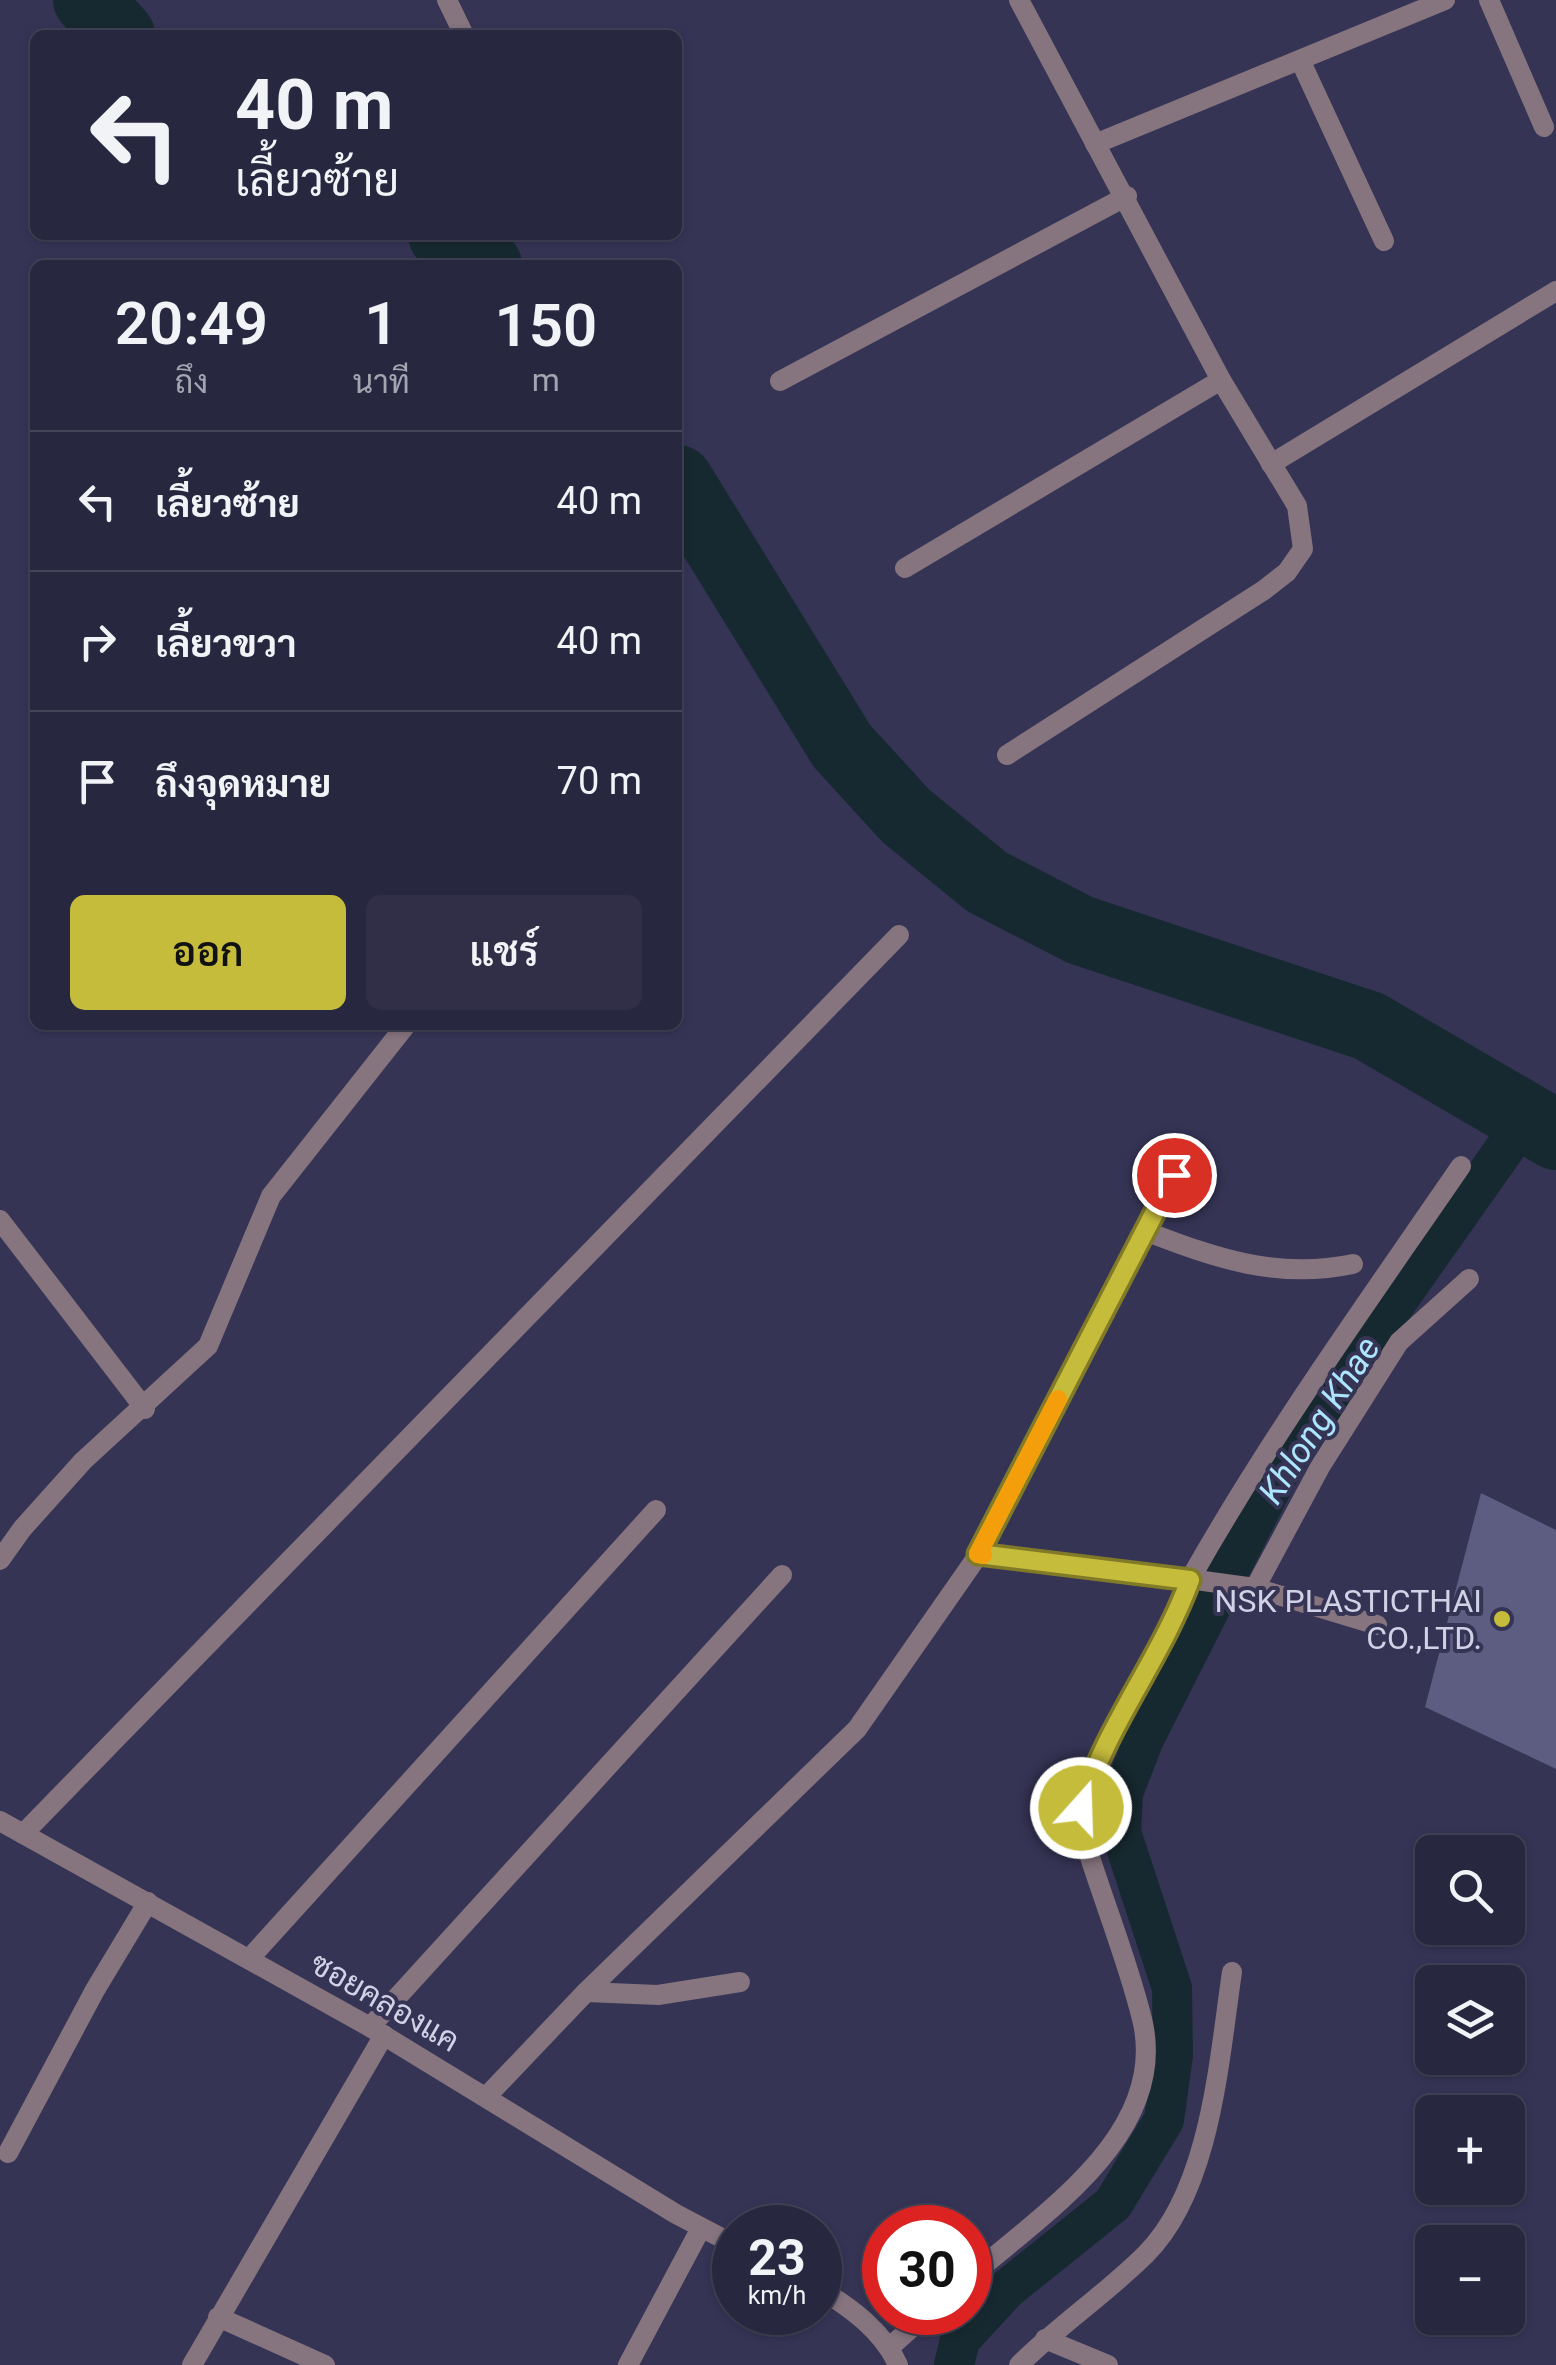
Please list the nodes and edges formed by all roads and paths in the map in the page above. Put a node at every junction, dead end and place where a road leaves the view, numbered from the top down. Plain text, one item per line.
1 (447, 0) edge
2 (1019, 0) edge
3 (1446, 0) edge
4 (1489, 0) edge
5 (462, 30) edge
6 (1301, 62) junction
7 (1544, 127) dead end
8 (1095, 144) junction
9 (1127, 196) junction
10 (1384, 241) dead end
11 (1556, 291) edge
12 (1222, 380) junction
13 (780, 381) dead end
14 (1271, 464) junction
15 (905, 568) dead end
16 (1008, 755) dead end
17 (900, 934) dead end
18 (402, 1030) edge
19 (1461, 1166) dead end
20 (1174, 1175) dead end
21 (0, 1220) edge
22 (1144, 1231) junction
23 (1353, 1264) dead end
24 (1469, 1280) dead end
25 (145, 1409) junction
26 (656, 1510) dead end
27 (978, 1554) junction
28 (0, 1560) edge
29 (782, 1575) dead end
30 (1200, 1580) junction
31 (1246, 1586) junction
32 (1377, 1625) dead end
33 (0, 1821) edge
34 (23, 1834) junction
35 (148, 1902) junction
36 (249, 1959) junction
37 (1232, 1972) dead end
38 (740, 1982) dead end
39 (586, 1992) junction
40 (377, 2031) junction
41 (487, 2096) junction
42 (8, 2154) dead end
43 (701, 2228) junction
44 (712, 2234) edge
45 (992, 2258) edge
46 (842, 2303) edge
47 (218, 2316) junction
48 (911, 2335) edge
49 (1046, 2339) junction
50 (894, 2356) edge
51 (192, 2365) edge
52 (325, 2365) edge
53 (628, 2365) edge
54 (1019, 2365) edge
55 (1108, 2365) edge

1 - 5 street
2 - 8 street
3 - 6 street
4 - 7 street
6 - 8 street
6 - 10 street
8 - 9 street
9 - 12 street
9 - 13 street
11 - 14 street
12 - 14 street
12 - 15 street
14 - 16 street
17 - 34 street
18 - 25 street
19 - 30 street
20 - 22 street
21 - 25 street
22 - 23 street
22 - 27 street
24 - 31 street
25 - 28 street
26 - 36 street
27 - 30 street
27 - 39 street
29 - 40 street
30 - 31 street
30 - 45 street
31 - 32 street
33 - 34 street, ซอยคลองแค
34 - 35 street, ซอยคลองแค
35 - 36 street, ซอยคลองแค
35 - 42 street
36 - 40 street, ซอยคลองแค
37 - 49 street
38 - 39 street
39 - 41 street
40 - 41 street, ซอยคลองแค
40 - 47 street
41 - 43 street, ซอยคลองแค
43 - 44 street, ซอยคลองแค
43 - 53 street
46 - 50 street
47 - 51 street
47 - 52 street
48 - 50 street
49 - 54 street
49 - 55 street

